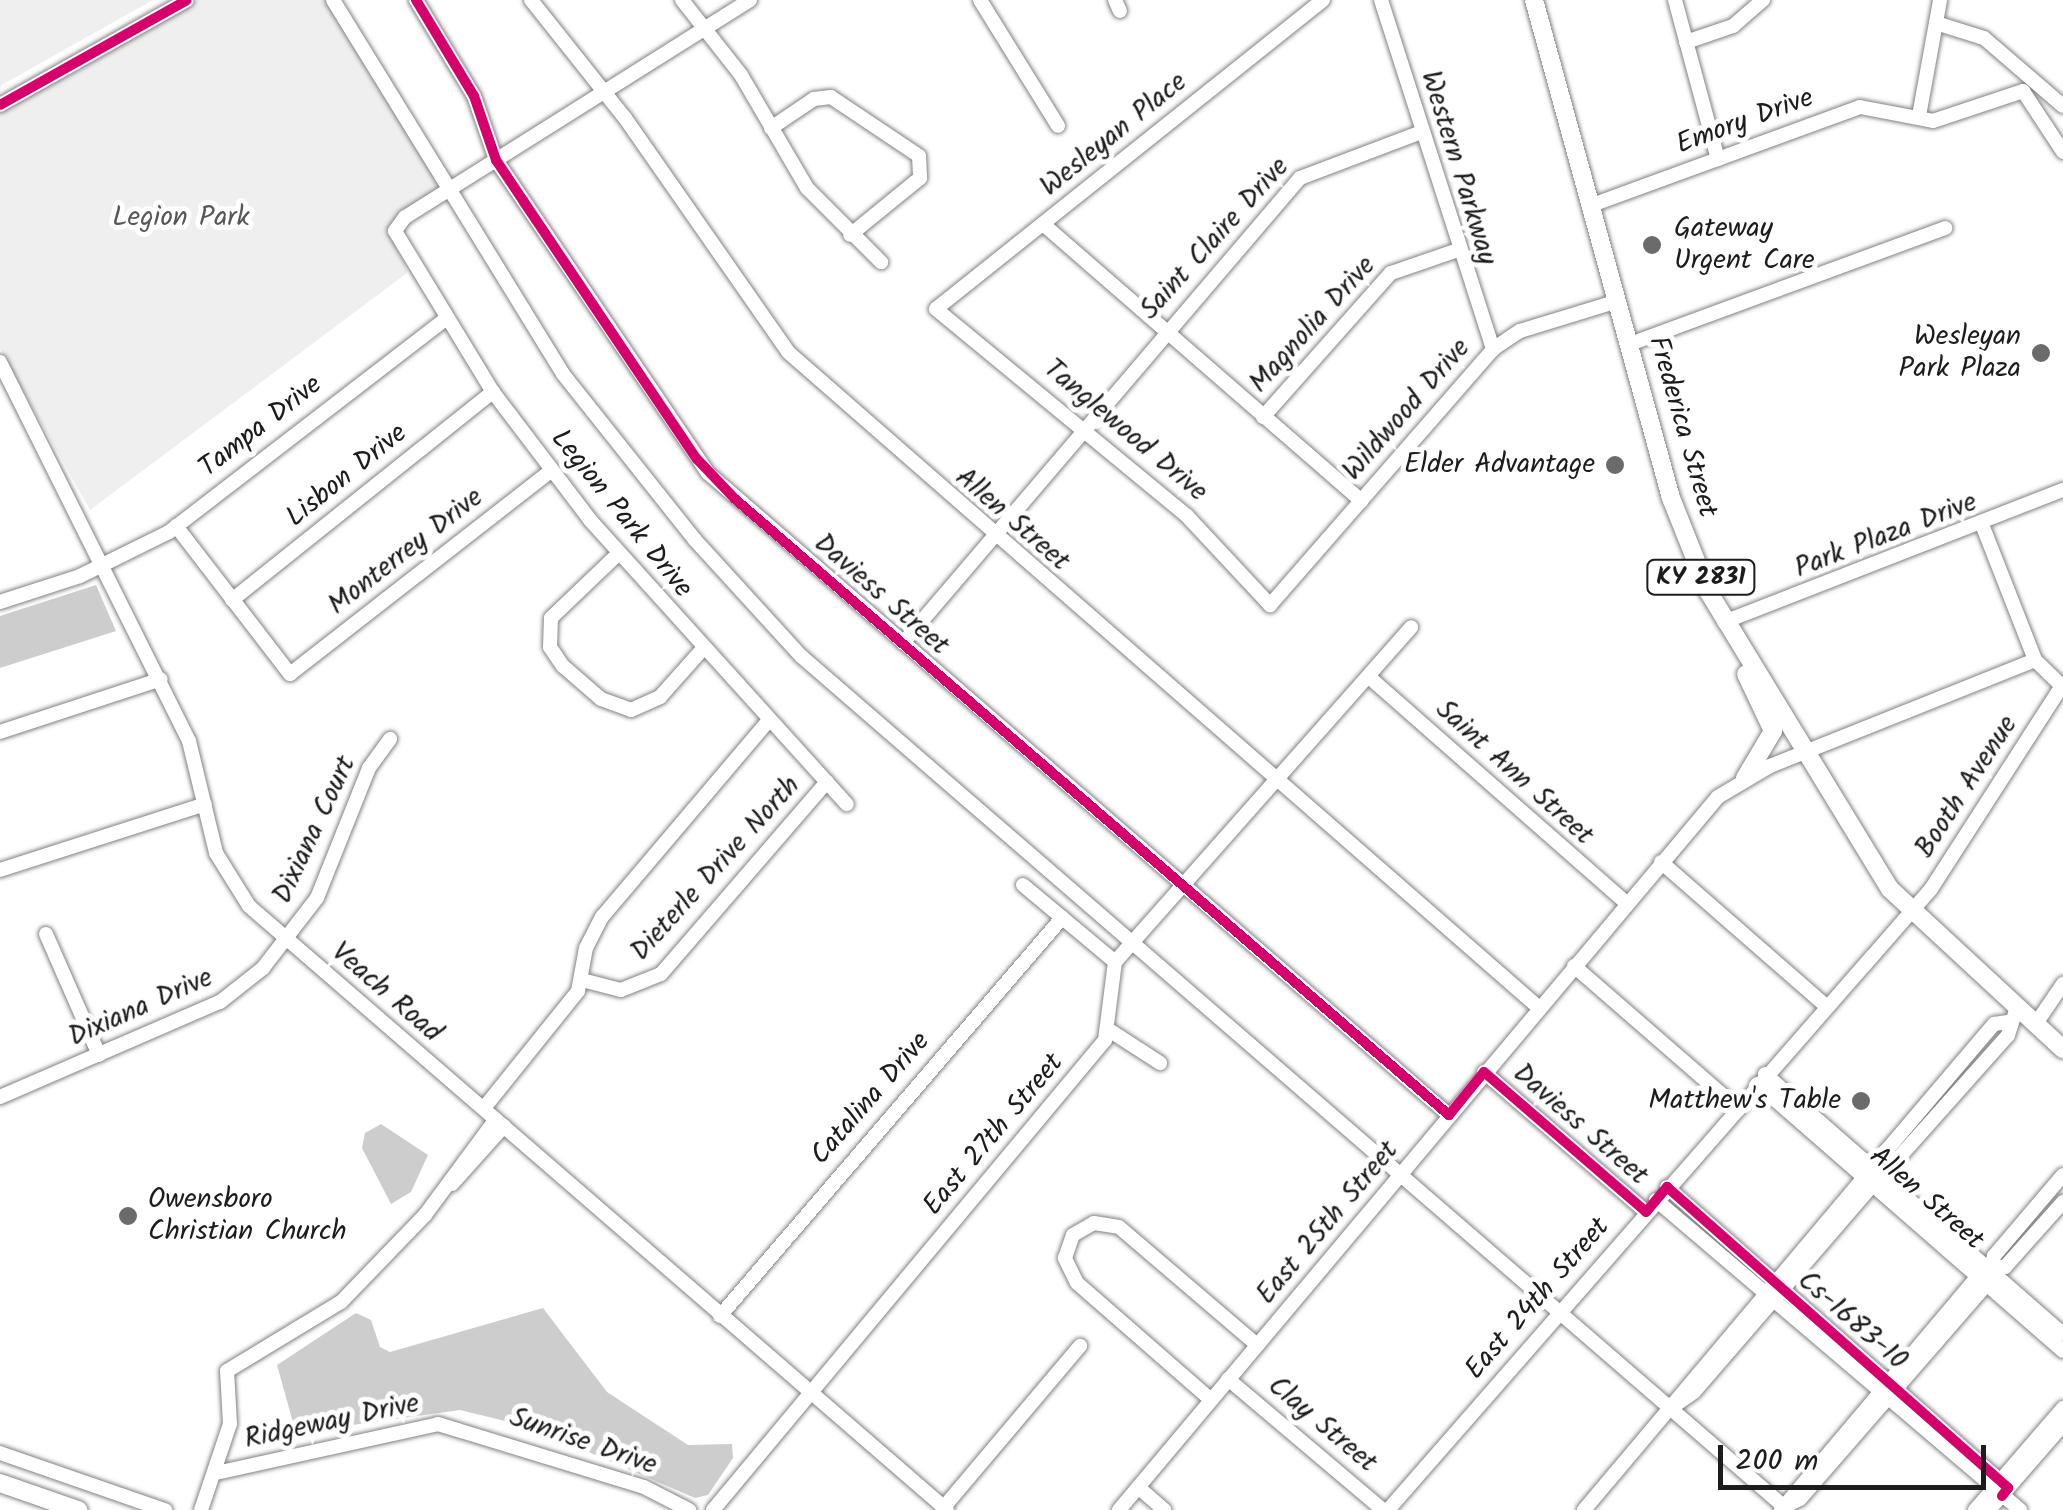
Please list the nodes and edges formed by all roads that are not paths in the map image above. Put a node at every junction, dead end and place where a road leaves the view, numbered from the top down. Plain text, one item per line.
1 (188, 0) edge
2 (333, 0) edge
3 (416, 0) edge
4 (531, 0) edge
5 (682, 0) edge
6 (750, 0) edge
7 (980, 0) edge
8 (1323, 0) edge
9 (1381, 0) edge
10 (1534, 0) edge
11 (1675, 0) edge
12 (1763, 0) edge
13 (1940, 0) edge
14 (1936, 23) junction
15 (705, 28) junction
16 (1686, 42) junction
17 (604, 91) junction
18 (0, 105) edge
19 (2063, 106) edge
20 (1918, 116) junction
21 (1058, 126) dead end
22 (771, 128) junction
23 (1422, 132) junction
24 (2063, 152) edge
25 (1718, 159) junction
26 (496, 160) junction
27 (448, 191) junction
28 (1592, 205) junction
29 (1043, 224) junction
30 (1944, 228) dead end
31 (850, 235) junction
32 (1458, 250) junction
33 (881, 262) dead end
34 (1618, 301) junction
35 (936, 309) joint
36 (446, 319) junction
37 (1165, 331) junction
38 (1630, 344) junction
39 (1493, 349) junction
40 (2, 373) edge
41 (494, 392) junction
42 (1263, 417) junction
43 (1080, 431) junction
44 (552, 470) junction
45 (2063, 490) edge
46 (1362, 500) junction
47 (176, 526) junction
48 (1983, 527) junction
49 (993, 536) junction
50 (619, 552) junction
51 (103, 566) junction
52 (232, 600) junction
53 (0, 602) edge
54 (1270, 604) joint
55 (1724, 622) junction
56 (1411, 627) dead end
57 (903, 644) junction
58 (701, 651) junction
59 (2035, 660) junction
60 (1749, 664) junction
61 (1369, 678) junction
62 (160, 679) junction
63 (2063, 686) edge
64 (768, 720) junction
65 (0, 732) edge
66 (390, 739) dead end
67 (1802, 753) junction
68 (1272, 778) junction
69 (1745, 778) junction
70 (827, 782) junction
71 (205, 804) junction
72 (847, 804) dead end
73 (1661, 862) junction
74 (0, 870) edge
75 (1182, 884) junction
76 (1024, 885) dead end
77 (1627, 904) junction
78 (1910, 912) junction
79 (1062, 918) junction
80 (46, 934) dead end
81 (286, 941) junction
82 (1128, 946) junction
83 (1115, 962) junction
84 (1574, 966) junction
85 (582, 980) junction
86 (2063, 984) edge
87 (1825, 1005) junction
88 (1538, 1007) junction
89 (2012, 1016) junction
90 (2034, 1025) junction
91 (1109, 1030) junction
92 (2063, 1049) edge
93 (99, 1054) junction
94 (1160, 1063) dead end
95 (1484, 1072) junction
96 (1761, 1079) junction
97 (0, 1098) edge
98 (1736, 1107) junction
99 (484, 1108) junction
100 (1449, 1115) junction
101 (500, 1122) junction
102 (1874, 1174) junction
103 (1400, 1176) junction
104 (2063, 1176) edge
105 (1668, 1187) junction
106 (2063, 1202) edge
107 (1651, 1206) junction
108 (1988, 1274) junction
109 (1774, 1291) junction
110 (1558, 1312) junction
111 (720, 1316) junction
112 (2063, 1334) edge
113 (1257, 1345) junction
114 (1080, 1346) dead end
115 (2063, 1351) edge
116 (1228, 1380) junction
117 (1887, 1390) junction
118 (808, 1392) junction
119 (1210, 1400) junction
120 (1670, 1408) junction
121 (2063, 1408) edge
122 (2063, 1425) edge
123 (458, 1428) joint
124 (0, 1453) edge
125 (216, 1473) junction
126 (0, 1483) edge
127 (1138, 1487) junction
128 (2001, 1488) junction
129 (945, 1509) edge
130 (1784, 1509) edge
131 (78, 1510) edge
132 (165, 1510) edge
133 (201, 1510) edge
134 (689, 1510) edge
135 (713, 1510) edge
136 (1119, 1510) edge
137 (1164, 1510) edge
138 (1386, 1510) edge
139 (1584, 1510) edge
140 (1975, 1510) edge
141 (1990, 1510) edge
142 (2020, 1510) edge

1 - 18 street
2 - 27 street
3 - 26 street, Daviess Street
4 - 17 street, Allen Street
5 - 15 street
6 - 15 street
7 - 21 street
8 - 29 street, Wesleyan Place
9 - 23 street, Western Parkway
10 - 28 main road, Frederica Street / KY 2831
11 - 16 street
12 - 16 street
13 - 14 street
14 - 19 street
14 - 20 street
15 - 17 street
15 - 22 street
16 - 25 street
17 - 26 street
17 - 49 street, Allen Street
20 - 24 street
20 - 25 street, Emory Drive
22 - 31 street
22 - 31 street
23 - 32 street, Western Parkway
23 - 37 street, Saint Claire Drive
25 - 28 street, Emory Drive
26 - 27 street
26 - 57 street, Daviess Street
27 - 36 street, Legion Park Drive
27 - 82 street
28 - 34 main road, Frederica Street / KY 2831
29 - 35 street, Wesleyan Place
29 - 37 street
30 - 38 street
31 - 33 street
32 - 39 street, Western Parkway
32 - 42 street, Magnolia Drive
34 - 38 main road, Frederica Street / KY 2831
34 - 39 street, Wildwood Drive
35 - 43 street, Tanglewood Drive
36 - 41 street, Legion Park Drive
36 - 47 street, Tampa Drive
37 - 42 street
37 - 43 street, Saint Claire Drive
38 - 55 main road, Frederica Street / KY 2831
39 - 46 street, Wildwood Drive
40 - 51 street, Veach Road
41 - 44 street, Legion Park Drive
41 - 52 street, Lisbon Drive
42 - 46 street
43 - 49 street, Saint Claire Drive
43 - 54 street, Tanglewood Drive
44 - 50 street, Legion Park Drive
44 - 52 street, Monterrey Drive
45 - 48 street, Park Plaza Drive
46 - 54 street, Wildwood Drive
47 - 51 street, Tampa Drive
47 - 52 street
48 - 55 street, Park Plaza Drive
48 - 59 street
49 - 57 street, Saint Claire Drive
49 - 68 street, Allen Street
50 - 58 street, Legion Park Drive
50 - 58 street
51 - 53 street, Tampa Drive
51 - 62 street, Veach Road
55 - 60 main road, Frederica Street / KY 2831
56 - 61 street
57 - 75 street, Daviess Street
58 - 64 street, Legion Park Drive
59 - 63 street
59 - 67 street, East 25th Street
60 - 67 main road, Frederica Street / KY 2831
60 - 69 main road
61 - 68 street
61 - 77 street, Saint Ann Street
62 - 65 street
62 - 71 street, Veach Road
63 - 78 street, Booth Avenue
64 - 70 street, Legion Park Drive
64 - 85 street
66 - 81 street, Dixiana Court
67 - 69 street, East 25th Street
67 - 78 main road, Frederica Street / KY 2831
68 - 75 street
68 - 88 street, Allen Street
69 - 73 street, East 25th Street
70 - 72 street, Legion Park Drive
70 - 85 street, Dieterle Drive North
71 - 74 street
71 - 81 street, Veach Road
73 - 77 street, East 25th Street
73 - 87 street
75 - 82 street
75 - 100 street, Daviess Street
76 - 79 street
77 - 84 street, East 25th Street
78 - 87 street, Booth Avenue
78 - 89 main road, Frederica Street / KY 2831
79 - 83 street
79 - 111 street, Catalina Drive
80 - 93 street
81 - 93 street, Dixiana Drive
81 - 99 street, Veach Road
82 - 83 street
82 - 103 street
83 - 91 street
84 - 88 street, East 25th Street
84 - 98 street
85 - 99 street
86 - 90 street
87 - 96 street, East 24th Street
88 - 95 street, East 25th Street
89 - 90 main road, Frederica Street / KY 2831
89 - 102 street
90 - 92 main road, Frederica Street / KY 2831
91 - 94 street
91 - 118 street, East 27th Street
93 - 97 street, Dixiana Drive
95 - 100 street, East 25th Street
95 - 107 street, Daviess Street
96 - 98 street, East 24th Street
96 - 102 street, Allen Street
98 - 105 street, East 24th Street
99 - 101 street, Veach Road
100 - 103 street, East 25th Street
101 - 111 street, Veach Road
101 - 125 street
102 - 108 street, Allen Street
102 - 109 street
103 - 110 street
103 - 113 street, East 25th Street
104 - 108 street
105 - 107 street, East 24th Street
105 - 109 street, Cs-1683-10
106 - 108 street
107 - 109 street, Daviess Street
107 - 110 street, East 24th Street
108 - 112 street, Allen Street
108 - 115 street, Allen Street
108 - 117 street
109 - 117 street, Cs-1683-10
109 - 120 street
110 - 120 street
110 - 138 street, East 24th Street
111 - 118 street, Veach Road
113 - 116 street, East 25th Street
113 - 119 street
114 - 129 street
116 - 119 street, East 25th Street
116 - 138 street, Clay Street
117 - 128 street
117 - 130 street
118 - 129 street, Veach Road
118 - 135 street, East 27th Street
119 - 127 street, East 25th Street
120 - 130 street
120 - 139 street
121 - 128 street
122 - 128 street
123 - 125 street, Ridgeway Drive
123 - 134 street, Sunrise Drive
124 - 132 street
125 - 133 street
126 - 131 main road
127 - 136 street, East 25th Street
127 - 137 street
128 - 140 street
128 - 141 street
128 - 142 street

